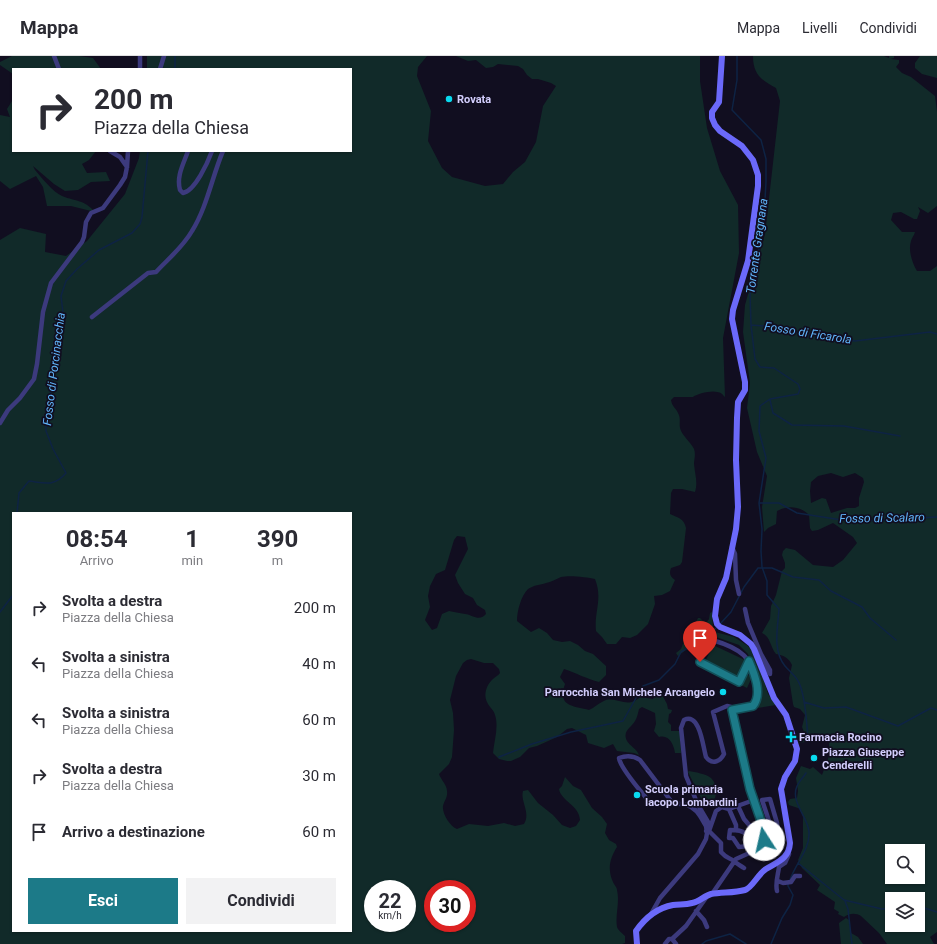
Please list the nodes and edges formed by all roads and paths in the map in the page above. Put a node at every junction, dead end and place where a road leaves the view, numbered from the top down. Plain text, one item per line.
1 (54, 56) edge
2 (140, 56) edge
3 (164, 56) edge
4 (722, 56) edge
5 (59, 68) edge
6 (140, 68) edge
7 (160, 68) edge
8 (112, 152) edge
9 (128, 152) edge
10 (188, 152) edge
11 (212, 152) edge
12 (223, 152) edge
13 (127, 167) junction
14 (92, 317) dead end
15 (0, 423) edge
16 (732, 547) junction
17 (739, 594) dead end
18 (745, 609) dead end
19 (749, 661) junction
20 (759, 661) junction
21 (732, 710) junction
22 (647, 799) dead end
23 (754, 800) junction
24 (738, 806) junction
25 (729, 809) junction
26 (760, 824) junction
27 (707, 830) junction
28 (736, 830) junction
29 (750, 846) junction
30 (790, 846) junction
31 (772, 848) junction
32 (762, 849) junction
33 (752, 852) junction
34 (735, 861) junction
35 (744, 868) dead end
36 (800, 876) dead end
37 (780, 882) junction
38 (777, 891) dead end
39 (710, 895) junction
40 (696, 912) junction
41 (650, 915) junction
42 (707, 927) dead end
43 (672, 939) junction
44 (637, 944) edge
45 (665, 944) edge
46 (676, 944) edge

1 - 5 street
2 - 6 street
3 - 7 street
4 - 16 main road
8 - 13 street
9 - 13 street
10 - 11 street
12 - 14 street
13 - 15 street
16 - 17 street
16 - 20 main road
18 - 20 street
19 - 19 street
19 - 21 street
20 - 30 main road
21 - 23 street
21 - 27 street
22 - 27 street
23 - 24 street
23 - 26 street
24 - 25 street
24 - 26 street
25 - 27 street
25 - 28 street
26 - 32 street
27 - 34 street
27 - 41 street
28 - 29 street
28 - 29 street
29 - 33 street
30 - 37 street
30 - 39 main road
31 - 31 street
31 - 32 street
32 - 33 street
33 - 34 street
34 - 35 street
34 - 39 street
36 - 37 street
37 - 38 street
39 - 40 street
39 - 41 main road
40 - 42 street
40 - 43 street
41 - 44 main road
43 - 45 street
43 - 46 street

